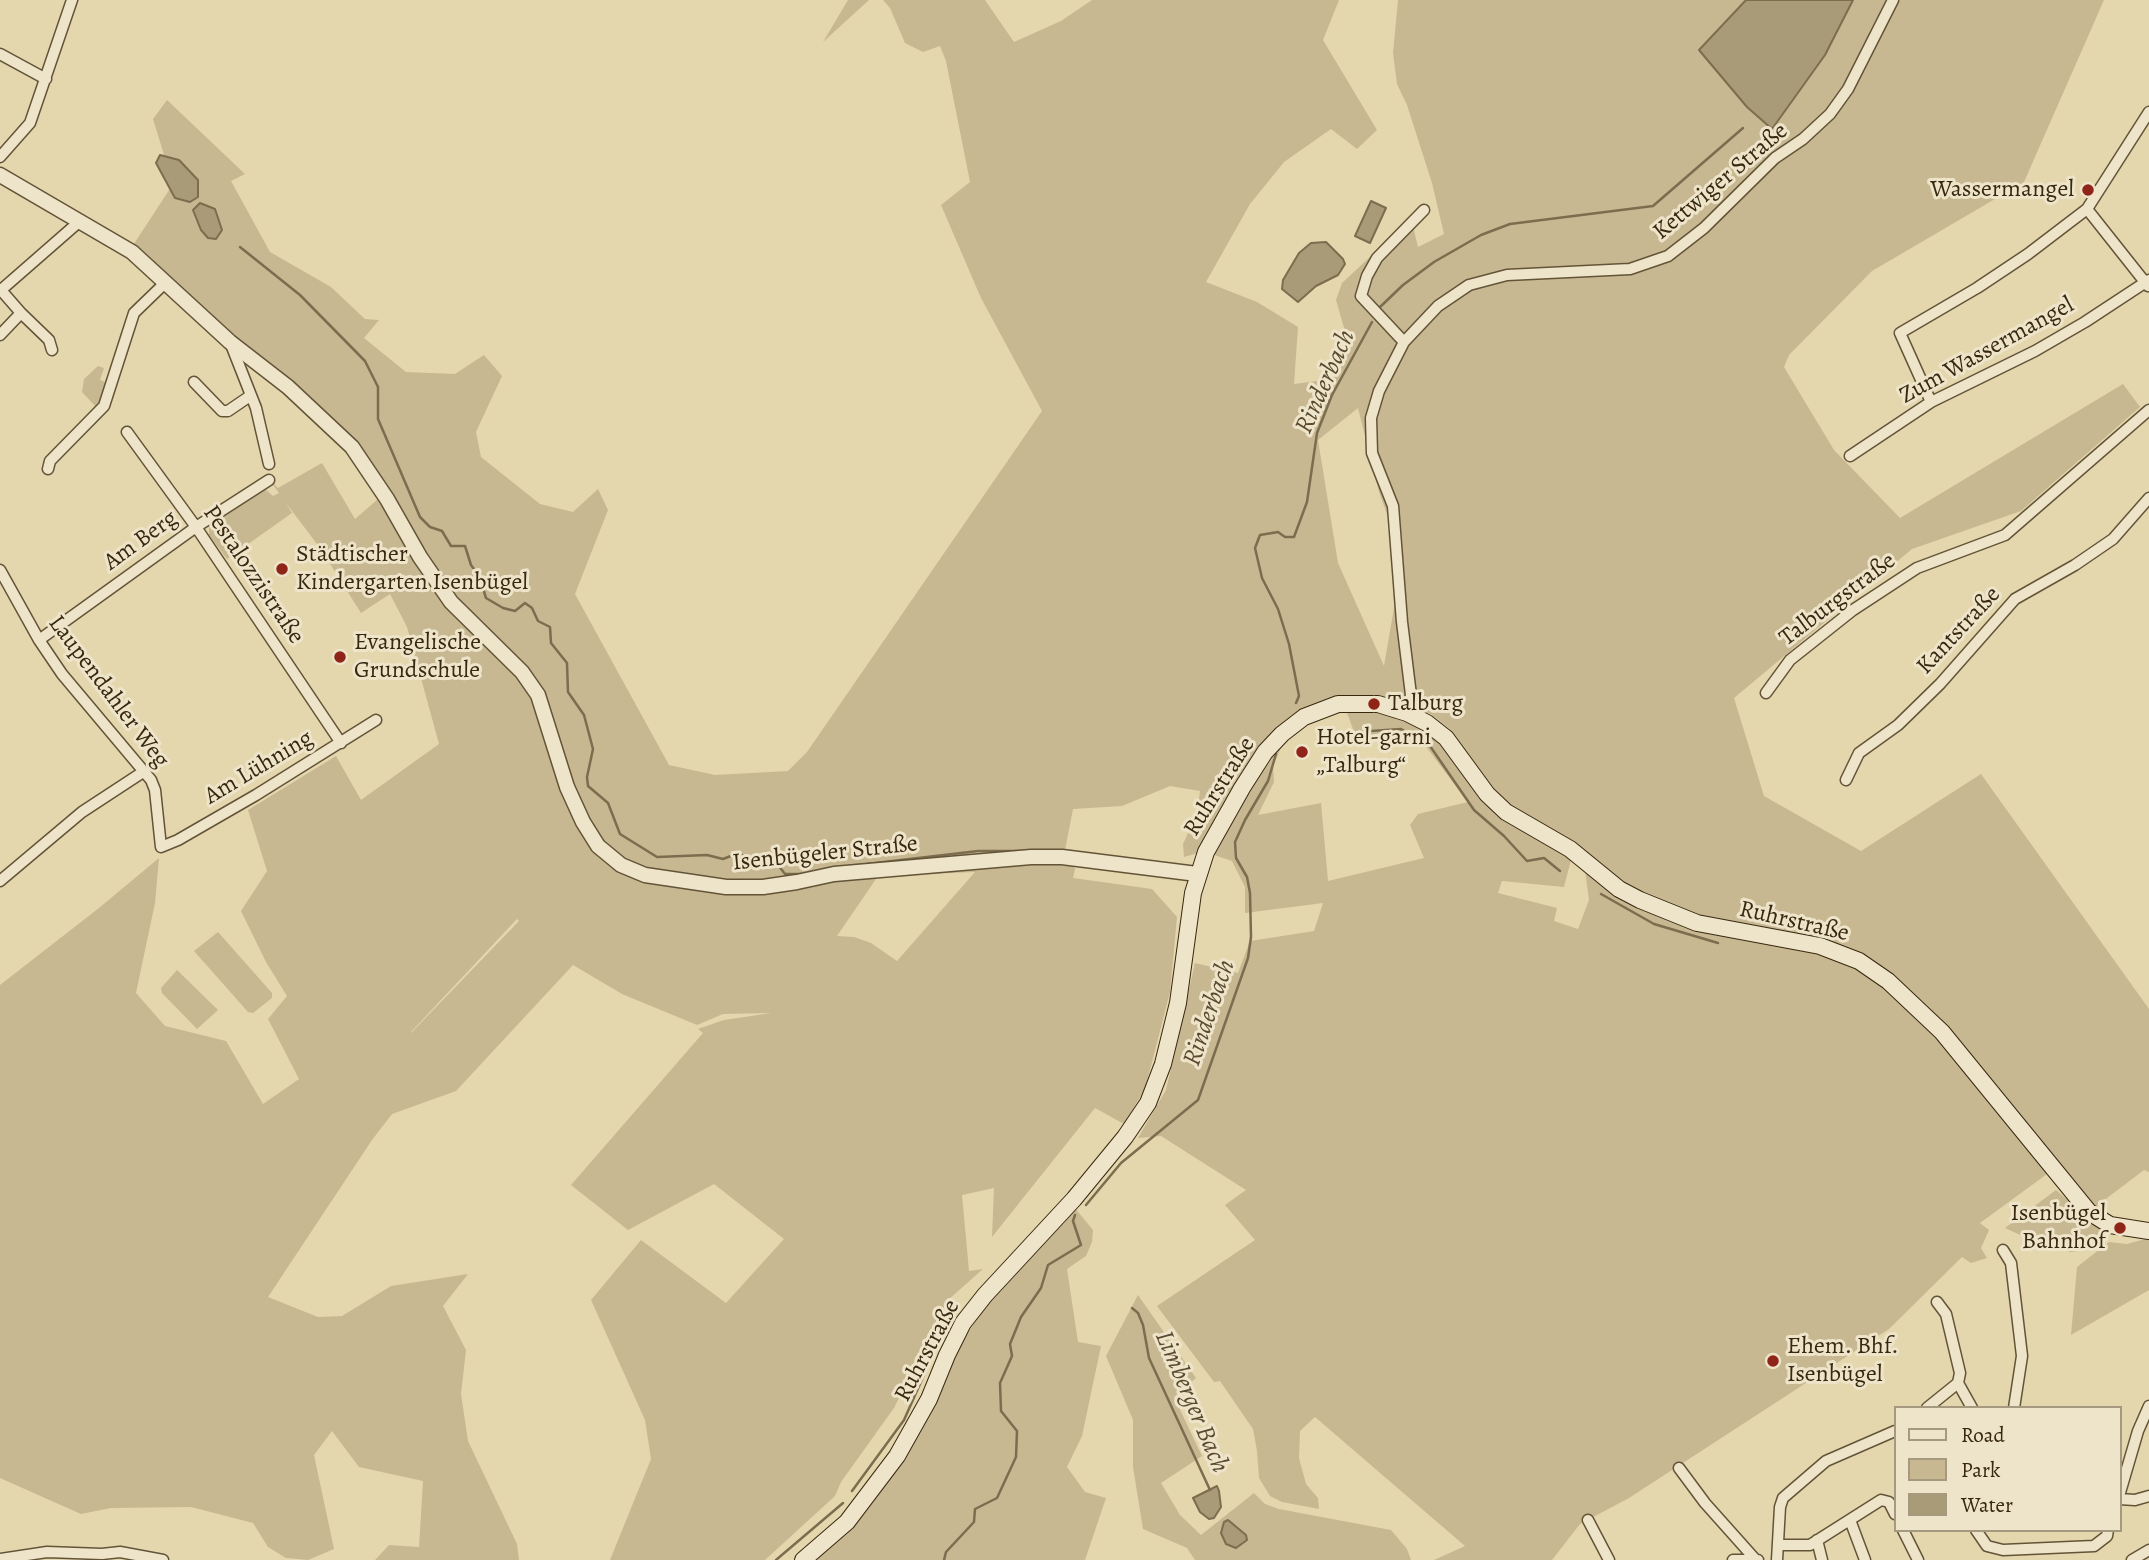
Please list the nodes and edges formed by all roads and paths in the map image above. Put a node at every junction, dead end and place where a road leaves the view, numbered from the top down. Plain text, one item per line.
1 (72, 0) edge
2 (1893, 0) edge
3 (0, 54) edge
4 (46, 79) junction
5 (2149, 112) edge
6 (0, 157) edge
7 (0, 175) edge
8 (2087, 209) junction
9 (1424, 210) dead end
10 (80, 221) junction
11 (164, 283) junction
12 (2148, 283) edge
13 (1, 290) edge
14 (21, 313) junction
15 (0, 335) edge
16 (230, 342) junction
17 (1404, 342) junction
18 (52, 350) dead end
19 (194, 382) dead end
20 (250, 396) junction
21 (1931, 402) junction
22 (2149, 410) edge
23 (127, 432) dead end
24 (1850, 456) dead end
25 (269, 464) dead end
26 (48, 469) dead end
27 (269, 480) dead end
28 (2149, 498) edge
29 (196, 527) junction
30 (0, 570) edge
31 (39, 640) junction
32 (1766, 693) dead end
33 (1407, 713) junction
34 (376, 720) dead end
35 (341, 743) junction
36 (143, 772) junction
37 (1846, 780) dead end
38 (161, 847) joint
39 (1197, 874) junction
40 (0, 881) edge
41 (2149, 1231) edge
42 (2003, 1250) dead end
43 (1937, 1303) dead end
44 (1958, 1383) junction
45 (1929, 1406) edge
46 (1971, 1406) edge
47 (2014, 1406) edge
48 (2149, 1406) edge
49 (1894, 1431) edge
50 (2144, 1432) edge
51 (1679, 1468) dead end
52 (2121, 1492) edge
53 (2149, 1496) edge
54 (2121, 1497) edge
55 (1894, 1512) edge
56 (1588, 1520) dead end
57 (1850, 1520) junction
58 (1904, 1532) edge
59 (1977, 1532) edge
60 (2108, 1532) edge
61 (1817, 1540) junction
62 (1779, 1545) junction
63 (2149, 1550) edge
64 (2032, 1554) edge
65 (0, 1559) edge
66 (1756, 1559) edge
67 (163, 1560) edge
68 (803, 1560) edge
69 (1609, 1560) edge
70 (1734, 1560) edge
71 (1777, 1560) edge
72 (1822, 1560) edge
73 (1865, 1560) edge
74 (1918, 1560) edge
75 (2132, 1560) edge

1 - 4 street
2 - 17 street, Kettwiger Straße
3 - 4 street
4 - 6 street
5 - 8 street
7 - 10 street, Isenbügeler Straße
8 - 12 street
8 - 21 street
9 - 17 street
10 - 11 street, Isenbügeler Straße
10 - 13 street
11 - 16 street, Isenbügeler Straße
11 - 26 street
12 - 21 street, Zum Wassermangel
13 - 14 street
14 - 15 street
14 - 18 street
16 - 20 street, Isenbügeler Straße
16 - 39 street, Isenbügeler Straße
17 - 33 street, Kettwiger Straße
19 - 20 street
20 - 25 street, Isenbügeler Straße
21 - 24 street, Zum Wassermangel
22 - 32 street, Talburgstraße
23 - 29 street, Pestalozzistraße
27 - 29 street, Am Berg
28 - 37 street, Kantstraße
29 - 31 street, Am Berg
29 - 35 street, Pestalozzistraße
30 - 31 street, Laupendahler Weg
31 - 36 street, Laupendahler Weg
33 - 39 main road, Ruhrstraße
33 - 41 main road, Ruhrstraße
34 - 35 street, Am Lühning
35 - 38 street, Am Lühning
36 - 38 street, Laupendahler Weg
36 - 40 street
39 - 68 main road, Ruhrstraße
42 - 47 street
43 - 44 street
44 - 45 street
44 - 46 street
48 - 50 street
49 - 62 street
50 - 52 street
51 - 66 street
53 - 54 street
55 - 57 street
56 - 69 street
57 - 61 street
57 - 73 street
58 - 74 street
59 - 64 street
60 - 64 street
61 - 62 street
61 - 72 street
62 - 71 street
63 - 75 street
65 - 67 street
66 - 70 street

